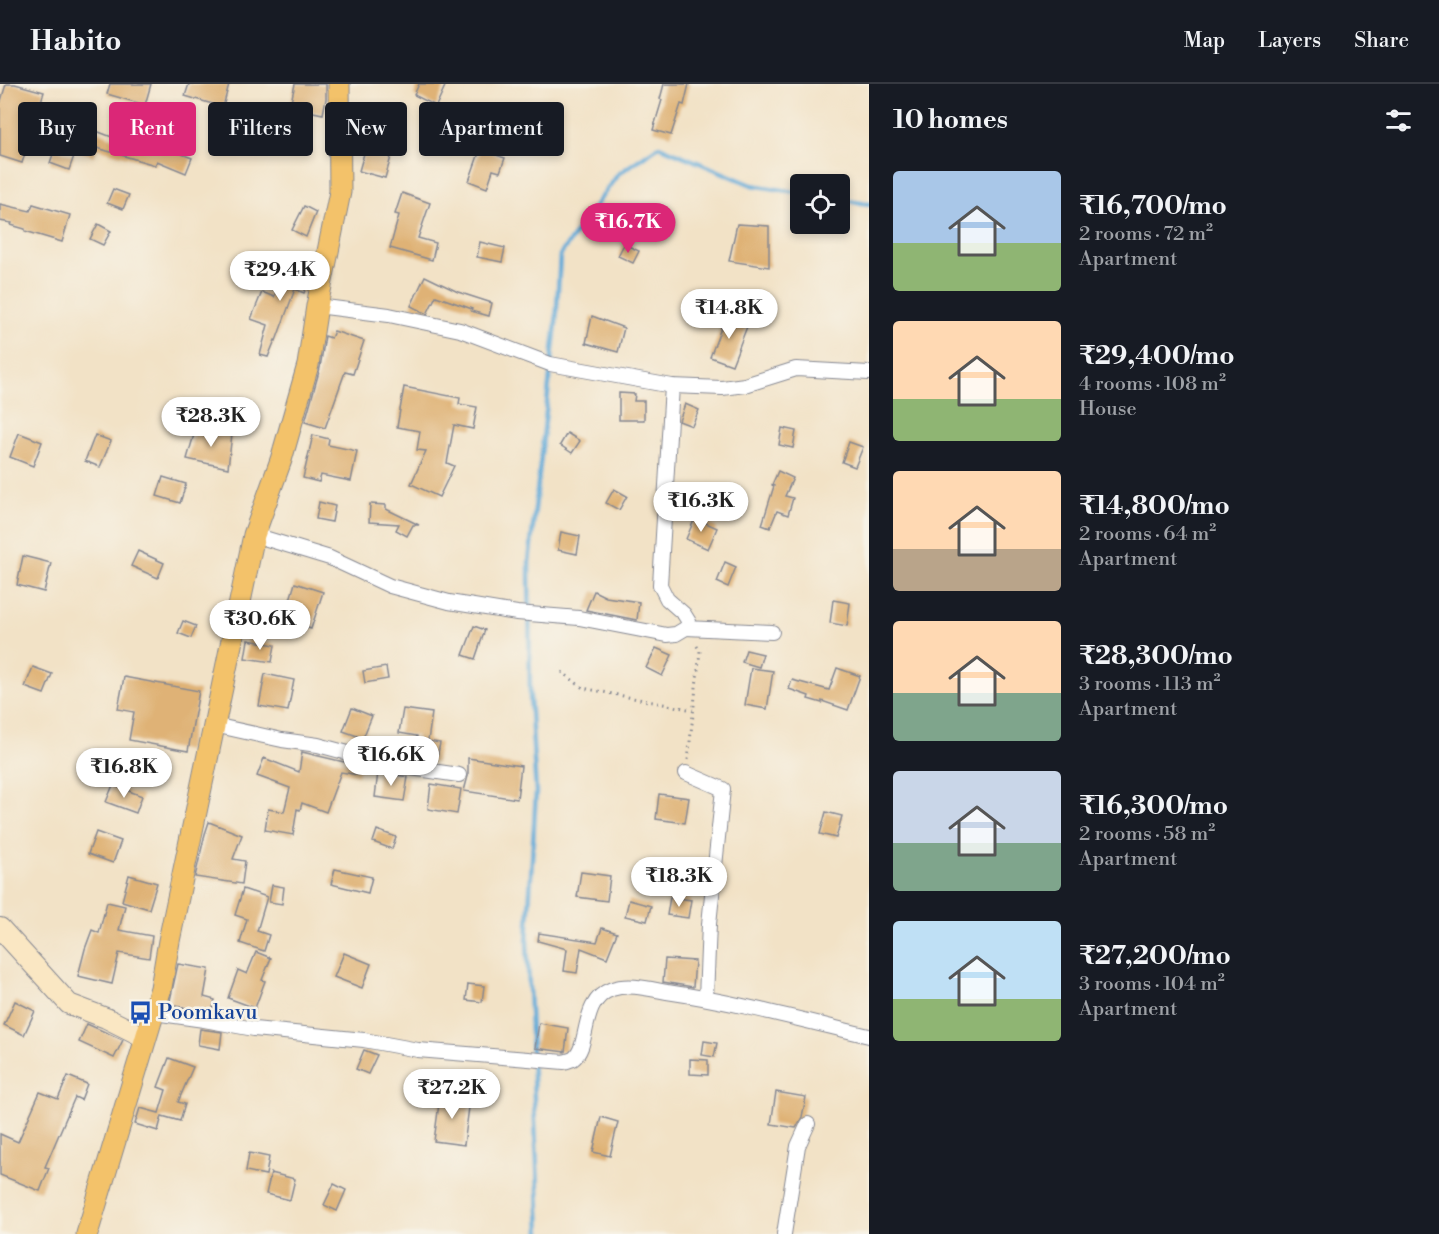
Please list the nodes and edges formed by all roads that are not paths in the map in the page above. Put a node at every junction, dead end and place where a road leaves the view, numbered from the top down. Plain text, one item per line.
1 (339, 84) edge
2 (317, 306) junction
3 (869, 373) edge
4 (672, 386) junction
5 (254, 535) junction
6 (686, 628) junction
7 (772, 632) dead end
8 (214, 724) junction
9 (686, 773) road end
10 (459, 775) dead end
11 (0, 928) edge
12 (706, 998) junction
13 (153, 1014) junction
14 (869, 1036) edge
15 (146, 1038) junction
16 (808, 1124) dead end
17 (87, 1234) edge
18 (784, 1234) edge

1 - 2 main road
2 - 4 street
2 - 5 main road
3 - 4 street
4 - 6 street
5 - 6 street
5 - 8 main road
6 - 7 street
8 - 10 street
8 - 13 main road
9 - 12 street
11 - 15 street
12 - 13 street
12 - 14 street
13 - 15 main road
15 - 17 main road
16 - 18 street

